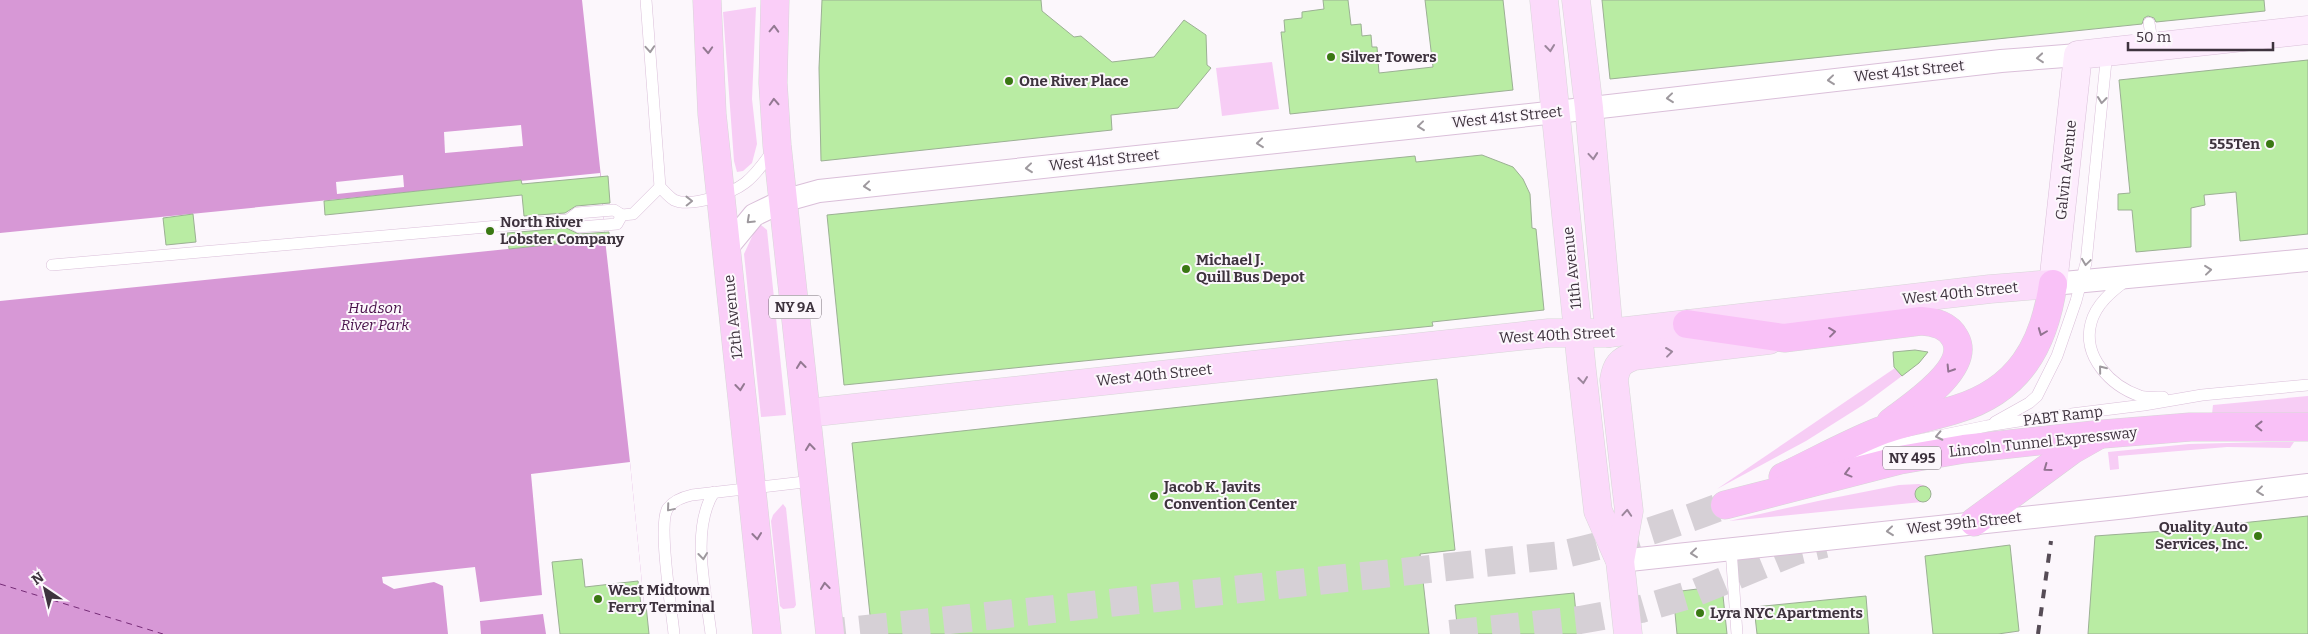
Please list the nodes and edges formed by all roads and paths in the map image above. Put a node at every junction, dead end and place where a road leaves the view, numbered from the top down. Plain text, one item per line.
1 (646, 0) edge
2 (707, 0) edge
3 (776, 0) edge
4 (1544, 0) edge
5 (1576, 0) edge
6 (2308, 30) edge
7 (2107, 51) junction
8 (2078, 55) junction
9 (1589, 108) junction
10 (1557, 112) junction
11 (777, 145) junction
12 (660, 187) junction
13 (722, 194) junction
14 (783, 201) junction
15 (726, 250) junction
16 (2308, 260) edge
17 (52, 265) dead end
18 (2129, 278) junction
19 (2082, 282) junction
20 (2053, 284) junction
21 (1688, 324) junction
22 (1578, 332) junction
23 (1784, 338) junction
24 (1616, 349) junction
25 (2308, 385) edge
26 (2143, 401) junction
27 (807, 413) junction
28 (1987, 426) junction
29 (2308, 427) edge
30 (1880, 431) junction
31 (2103, 434) junction
32 (1820, 460) junction
33 (813, 481) junction
34 (2308, 485) edge
35 (751, 488) junction
36 (714, 492) junction
37 (1974, 522) junction
38 (1731, 549) junction
39 (1620, 561) junction
40 (674, 634) edge
41 (711, 634) edge
42 (767, 634) edge
43 (830, 634) edge
44 (1628, 634) edge
45 (1737, 634) edge

1 -> 12 lane
2 -> 13 highway, 12th Avenue
11 -> 3 highway, NY 9A
4 -> 10 main road, 11th Avenue
5 - 9 main road, 11th Avenue
6 - 7 main road, West 41st Street
7 - 8 main road, West 41st Street
7 -> 19 lane
8 -> 9 street, West 41st Street
8 - 20 main road, Galvin Avenue
9 - 10 street, West 41st Street
9 -> 24 main road, 11th Avenue
10 -> 14 street, West 41st Street
10 - 22 main road, 11th Avenue
11 - 13 lane
11 - 14 highway, NY 9A
12 -> 13 lane
12 - 17 lane
13 - 15 highway, 12th Avenue
14 -> 15 street, West 41st Street
27 -> 14 highway, NY 9A
15 -> 35 highway, 12th Avenue
18 -> 16 street, West 40th Street
18 - 19 street, West 40th Street
26 -> 18 lane
19 - 20 street, West 40th Street
19 - 28 lane
20 - 21 main road, West 40th Street
20 -> 30 highway
21 - 23 highway
21 - 24 main road, West 40th Street
22 - 24 main road, West 40th Street
22 - 27 main road, West 40th Street
22 -> 39 main road, 11th Avenue
24 -> 23 main road, West 40th Street
23 -> 30 highway
39 -> 24 main road, 11th Avenue
25 - 26 lane, PABT Ramp
26 - 28 lane, PABT Ramp
33 -> 27 highway, NY 9A
28 -> 32 lane, PABT Ramp
29 -> 31 highway, Lincoln Tunnel Expressway / NY 495
30 - 32 highway
31 -> 32 highway, Lincoln Tunnel Expressway / NY 495
31 -> 37 highway
33 - 35 lane
43 -> 33 highway, NY 9A
34 -> 37 street, West 39th Street
35 - 36 lane
35 -> 42 highway, 12th Avenue
36 -> 40 lane
36 -> 41 lane
37 -> 38 street, West 39th Street
38 -> 39 street, West 39th Street
38 - 45 lane
39 - 44 main road, 11th Avenue

